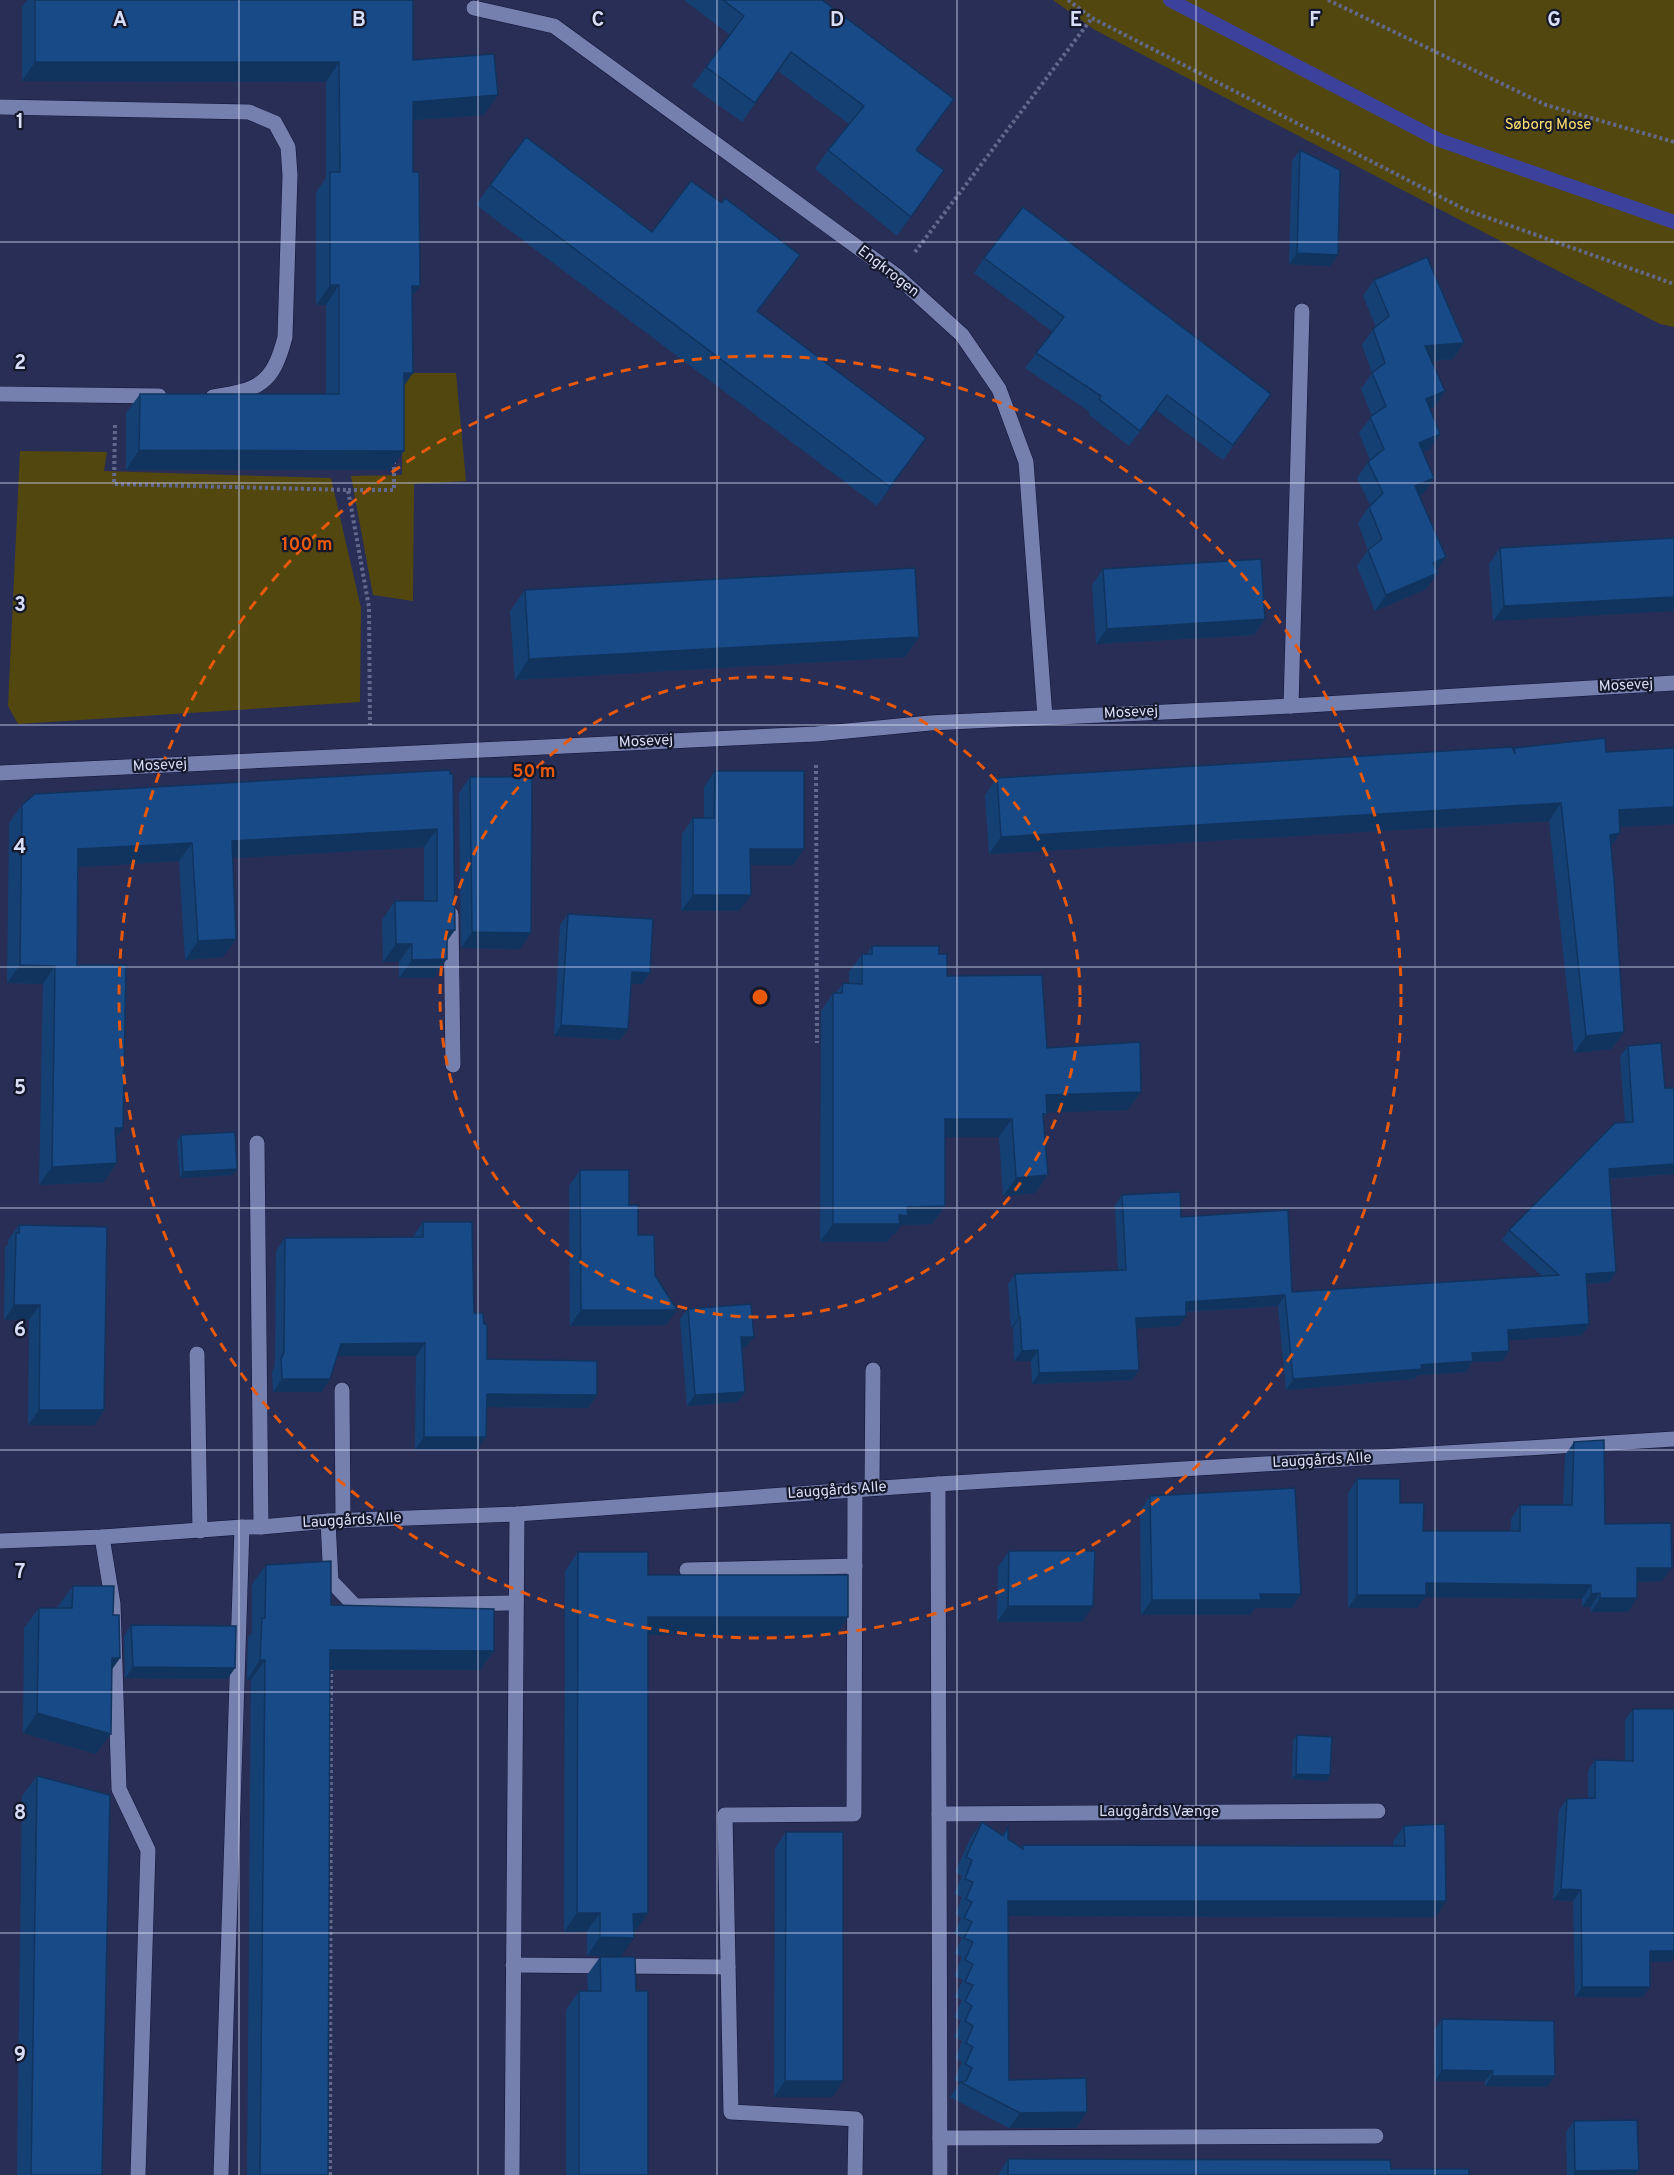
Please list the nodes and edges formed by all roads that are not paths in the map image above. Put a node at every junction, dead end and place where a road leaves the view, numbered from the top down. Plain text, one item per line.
1 (474, 8) dead end
2 (0, 107) edge
3 (1302, 311) dead end
4 (0, 394) edge
5 (170, 396) edge
6 (203, 397) edge
7 (1674, 683) edge
8 (1291, 706) junction
9 (1045, 717) junction
10 (0, 773) edge
11 (451, 903) edge
12 (453, 1065) dead end
13 (257, 1143) dead end
14 (197, 1354) dead end
15 (873, 1370) dead end
16 (342, 1390) dead end
17 (1674, 1440) edge
18 (938, 1484) junction
19 (872, 1488) junction
20 (855, 1490) junction
21 (517, 1514) junction
22 (335, 1521) junction
23 (242, 1527) junction
24 (261, 1527) junction
25 (200, 1531) junction
26 (102, 1537) junction
27 (0, 1541) edge
28 (855, 1566) junction
29 (687, 1570) dead end
30 (516, 1603) junction
31 (1378, 1811) dead end
32 (939, 1814) junction
33 (513, 1965) junction
34 (728, 1967) junction
35 (1376, 2136) dead end
36 (940, 2138) junction
37 (138, 2175) edge
38 (221, 2175) edge
39 (512, 2175) edge
40 (855, 2175) edge
41 (940, 2175) edge

1 - 9 street, Engkrogen
2 - 6 street
3 - 8 street
4 - 5 street
7 - 8 street, Mosevej
8 - 9 street, Mosevej
9 - 10 street, Mosevej
11 - 12 street
13 - 24 street
14 - 25 street
15 - 19 street
16 - 22 street
17 - 18 street, Lauggårds Alle
18 - 19 street, Lauggårds Alle
18 - 32 street
19 - 20 street, Lauggårds Alle
20 - 21 street, Lauggårds Alle
20 - 28 street
21 - 22 street, Lauggårds Alle
21 - 30 street
22 - 24 street, Lauggårds Alle
22 - 30 street
23 - 24 street, Lauggårds Alle
23 - 25 street, Lauggårds Alle
23 - 38 street
25 - 26 street, Lauggårds Alle
26 - 27 street, Lauggårds Alle
26 - 37 street
28 - 29 street
28 - 34 street
30 - 33 street
31 - 32 street, Lauggårds Vænge
32 - 36 street
33 - 34 street
33 - 39 street
34 - 40 street
35 - 36 street
36 - 41 street

